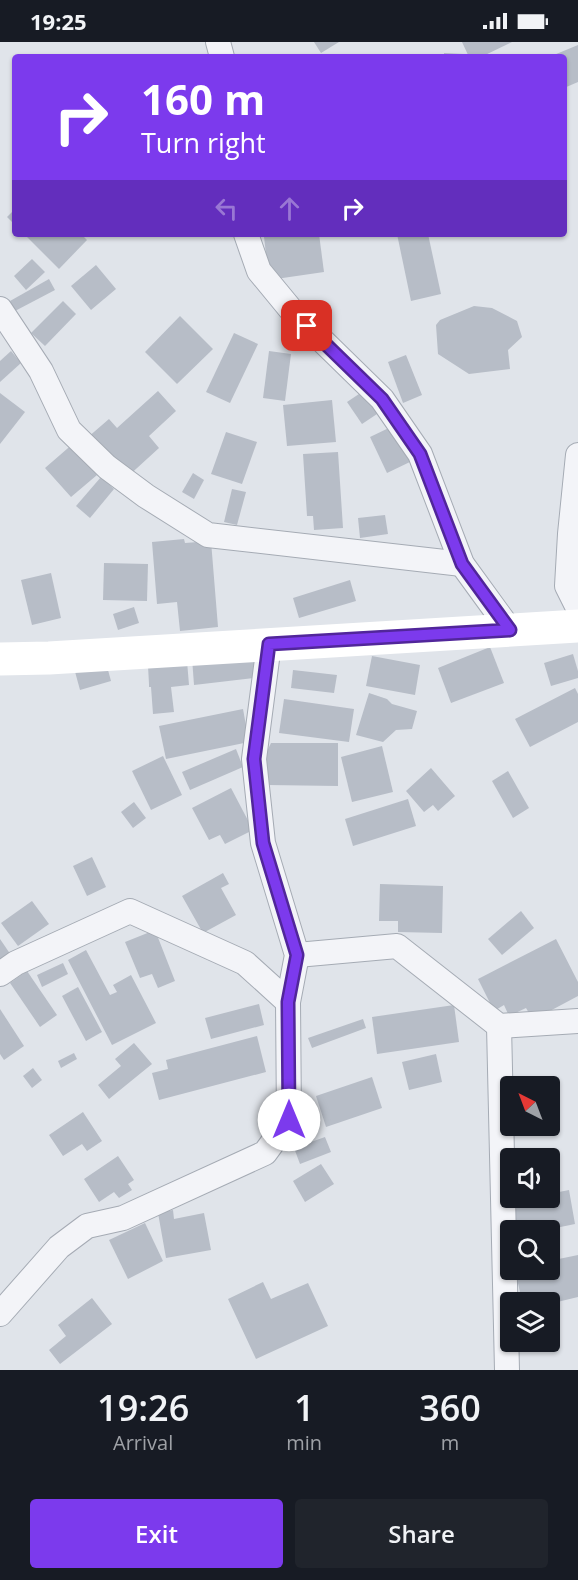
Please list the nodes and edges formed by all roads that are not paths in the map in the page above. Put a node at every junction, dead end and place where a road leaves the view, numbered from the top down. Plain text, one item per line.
1 (247, 237) edge
2 (0, 309) edge
3 (578, 454) edge
4 (462, 564) junction
5 (578, 608) edge
6 (578, 626) edge
7 (510, 630) junction
8 (269, 644) junction
9 (0, 659) edge
10 (297, 955) junction
11 (0, 974) edge
12 (288, 1002) junction
13 (578, 1021) edge
14 (499, 1026) junction
15 (0, 1314) edge
16 (507, 1370) edge

1 - 4 street
2 - 4 street
3 - 5 street
4 - 7 street
6 - 7 street
7 - 8 street
8 - 9 street
8 - 10 street
10 - 12 street
10 - 14 street
11 - 12 street
12 - 15 street
13 - 14 street
14 - 16 street

